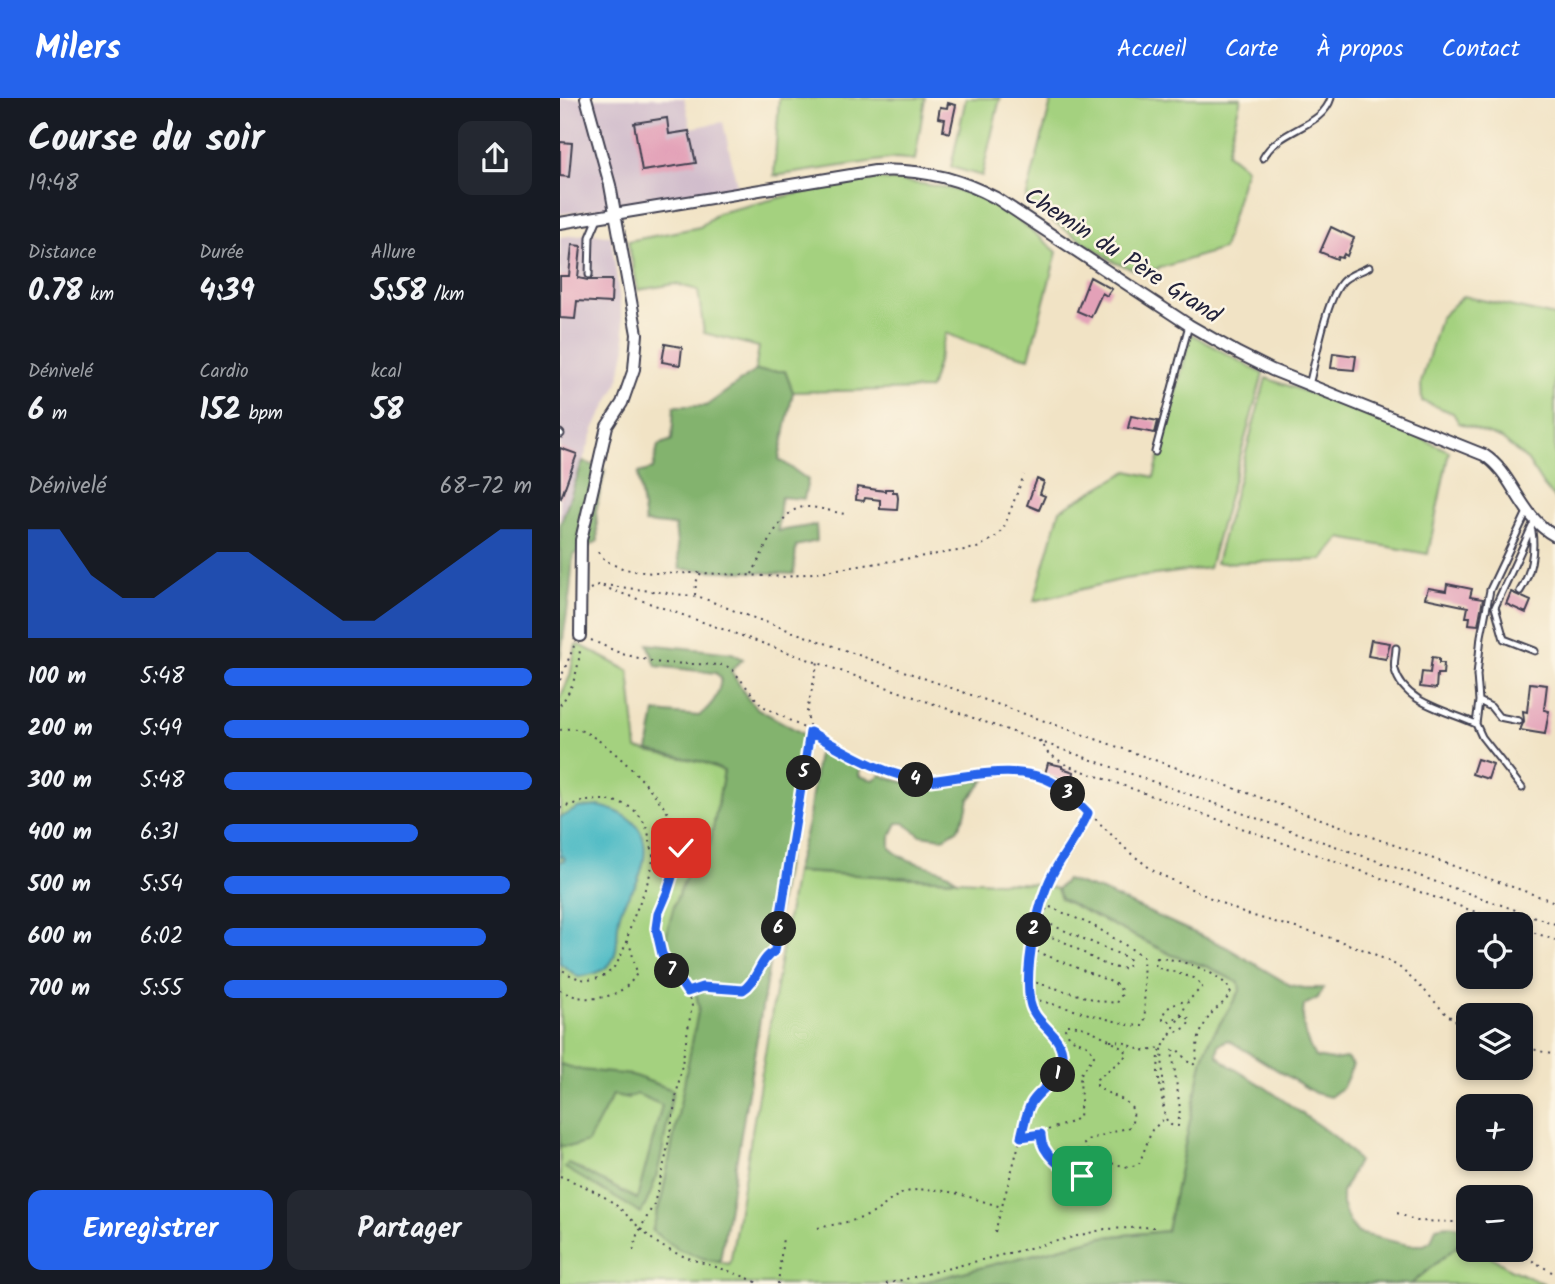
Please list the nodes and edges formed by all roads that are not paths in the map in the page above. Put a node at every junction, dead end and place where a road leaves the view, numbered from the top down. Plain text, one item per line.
1 (586, 98) edge
2 (1331, 98) edge
3 (1263, 158) dead end
4 (616, 215) junction
5 (598, 218) junction
6 (560, 223) edge
7 (1369, 267) dead end
8 (589, 275) dead end
9 (1189, 325) junction
10 (1309, 385) junction
11 (1155, 452) dead end
12 (1531, 520) junction
13 (1555, 536) edge
14 (1520, 592) dead end
15 (580, 636) road end
16 (1396, 648) dead end
17 (1535, 651) dead end
18 (1479, 701) junction
19 (1519, 721) dead end
20 (1476, 724) junction
21 (1522, 788) dead end

1 - 4 street
2 - 3 lane
4 - 5 street, Chemin du Père Grand
4 - 9 street, Chemin du Père Grand
4 - 15 street
5 - 6 street, Chemin du Père Grand
5 - 8 lane
7 - 10 lane
9 - 10 street, Chemin du Père Grand
9 - 11 lane
10 - 12 street, Chemin du Père Grand
12 - 13 street, Chemin du Père Grand
12 - 14 lane
12 - 17 lane
12 - 18 lane
16 - 20 lane
18 - 19 lane
18 - 20 lane
20 - 21 lane

